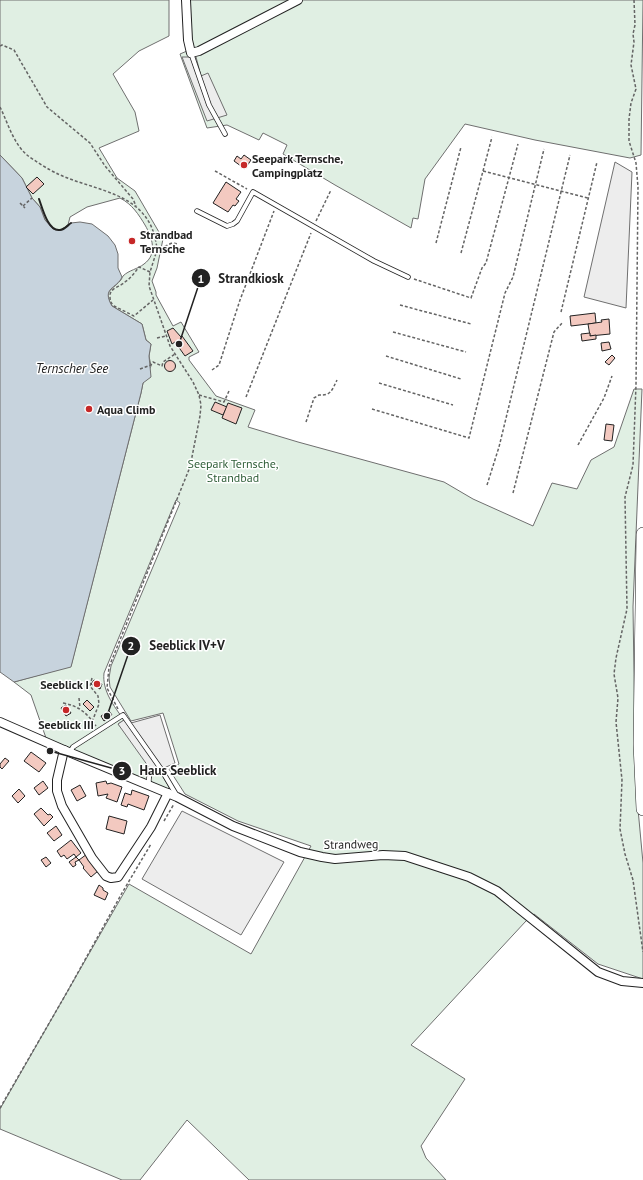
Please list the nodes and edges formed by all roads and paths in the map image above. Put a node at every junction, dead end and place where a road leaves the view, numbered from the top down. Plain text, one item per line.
1 (186, 0) edge
2 (298, 0) edge
3 (634, 0) edge
4 (0, 46) edge
5 (191, 54) junction
6 (0, 107) edge
7 (224, 134) dead end
8 (492, 137) dead end
9 (518, 144) dead end
10 (461, 147) dead end
11 (544, 148) dead end
12 (570, 155) dead end
13 (597, 162) dead end
14 (216, 170) dead end
15 (483, 171) junction
16 (509, 178) junction
17 (535, 185) junction
18 (331, 190) dead end
19 (561, 191) junction
20 (253, 192) junction
21 (32, 198) dead end
22 (588, 198) junction
23 (20, 203) dead end
24 (276, 205) junction
25 (22, 206) junction
26 (136, 206) junction
27 (25, 208) dead end
28 (197, 211) dead end
29 (314, 226) junction
30 (436, 243) dead end
31 (178, 244) dead end
32 (157, 250) junction
33 (461, 253) dead end
34 (150, 272) junction
35 (408, 277) joint
36 (153, 300) junction
37 (400, 305) dead end
38 (561, 312) dead end
39 (562, 323) dead end
40 (471, 324) dead end
41 (393, 332) dead end
42 (166, 336) junction
43 (157, 338) dead end
44 (466, 352) dead end
45 (174, 354) junction
46 (386, 356) dead end
47 (140, 368) dead end
48 (212, 370) dead end
49 (612, 376) dead end
50 (461, 379) dead end
51 (337, 380) dead end
52 (379, 383) dead end
53 (229, 391) dead end
54 (199, 395) junction
55 (246, 397) dead end
56 (453, 405) dead end
57 (372, 409) dead end
58 (306, 422) dead end
59 (578, 445) dead end
60 (487, 485) dead end
61 (513, 493) dead end
62 (643, 534) edge
63 (92, 678) dead end
64 (80, 698) dead end
65 (63, 703) dead end
66 (80, 708) junction
67 (123, 716) junction
68 (0, 722) edge
69 (92, 722) junction
70 (99, 731) junction
71 (67, 751) junction
72 (161, 769) junction
73 (148, 785) junction
74 (168, 793) junction
75 (177, 797) junction
76 (643, 809) edge
77 (164, 821) dead end
78 (153, 841) dead end
79 (643, 952) edge
80 (643, 983) edge
81 (0, 1108) edge

1 - 5 street
2 - 5 street
3 - 79 path
4 - 26 path
5 - 7 lane
6 - 26 path
8 - 15 path
9 - 16 path
10 - 30 path
11 - 17 path
12 - 19 path
13 - 22 path
14 - 20 path
15 - 16 path
15 - 33 path
16 - 17 path
16 - 35 path
17 - 19 path
17 - 57 path
18 - 29 path
19 - 22 path
19 - 60 path
20 - 24 lane
20 - 28 lane
21 - 25 path
22 - 38 path
23 - 25 path
24 - 29 lane
24 - 48 path
25 - 27 path
26 - 32 path
29 - 35 lane
29 - 55 path
31 - 32 path
32 - 34 path
34 - 36 path
34 - 36 path
36 - 42 path
37 - 40 path
39 - 61 path
41 - 44 path
42 - 43 path
42 - 45 path
45 - 47 path
45 - 54 path
46 - 50 path
49 - 59 path
51 - 58 path
52 - 56 path
53 - 54 path
54 - 67 path
62 - 76 main road
63 - 69 path
64 - 66 path
65 - 66 path
66 - 69 path
67 - 70 lane
67 - 72 lane
68 - 71 street, Strandweg
69 - 70 path
70 - 71 lane
71 - 73 street, Strandweg
71 - 74 street
72 - 73 lane
72 - 75 lane
73 - 74 street, Strandweg
74 - 75 street, Strandweg
75 - 77 path
75 - 80 street, Strandweg
78 - 81 path

